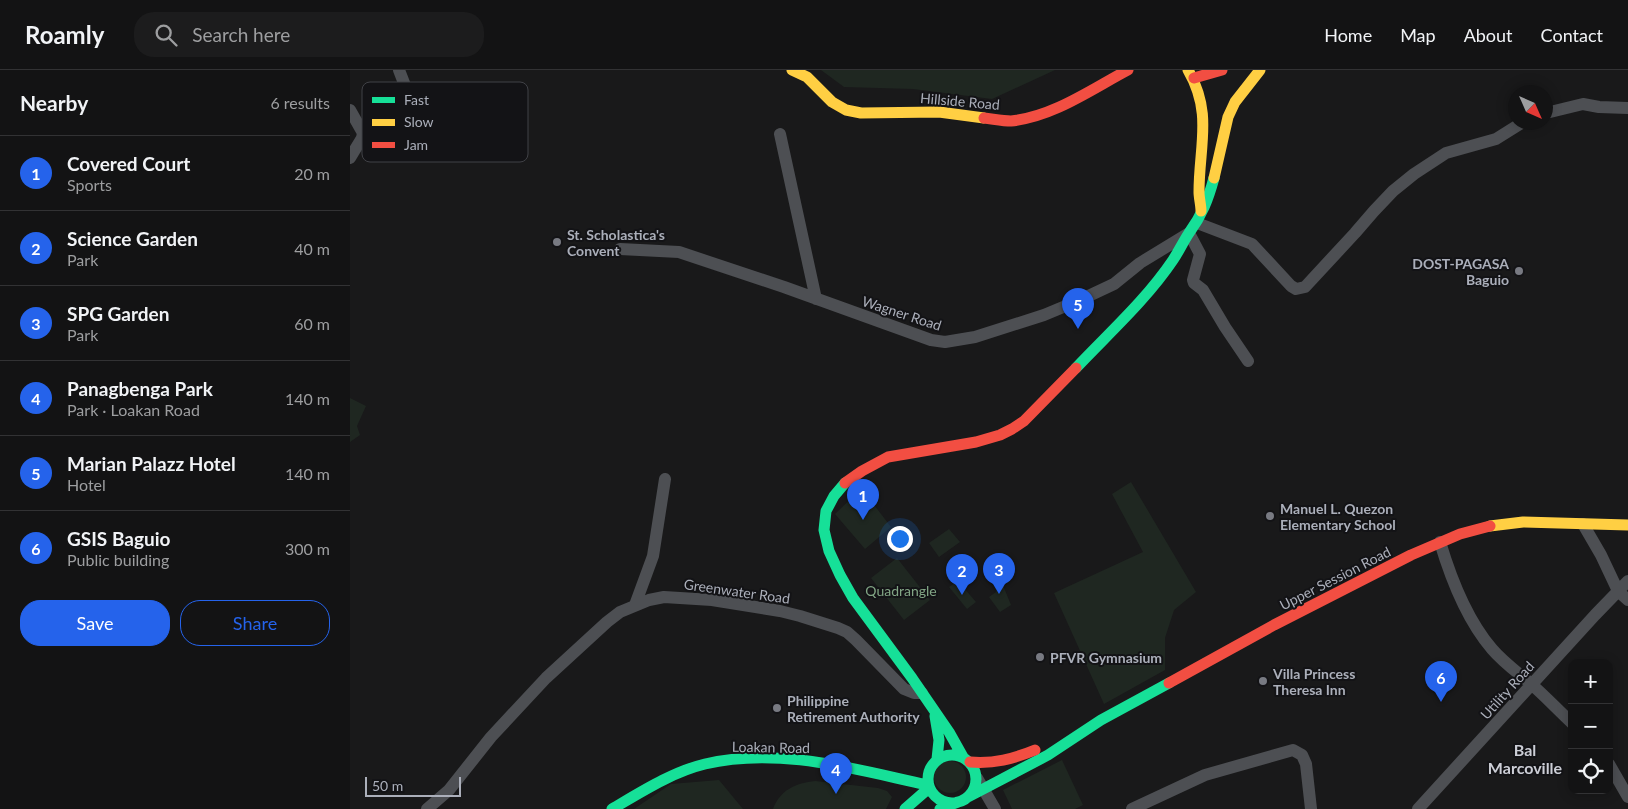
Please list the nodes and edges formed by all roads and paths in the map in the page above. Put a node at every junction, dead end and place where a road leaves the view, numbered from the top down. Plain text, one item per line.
1 (399, 70) edge
2 (792, 70) edge
3 (1128, 70) edge
4 (1222, 70) edge
5 (1260, 70) edge
6 (1191, 74) edge
7 (404, 82) edge
8 (1628, 108) edge
9 (350, 110) edge
10 (1553, 111) edge
11 (1510, 130) edge
12 (780, 134) dead end
13 (350, 158) edge
14 (1196, 223) junction
15 (620, 249) dead end
16 (816, 299) junction
17 (1248, 361) dead end
18 (665, 479) dead end
19 (1583, 524) junction
20 (1628, 526) edge
21 (1440, 542) junction
22 (1628, 581) edge
23 (1623, 596) edge
24 (635, 605) junction
25 (1531, 684) junction
26 (922, 693) junction
27 (934, 710) junction
28 (1568, 719) edge
29 (1077, 735) junction
30 (937, 759) junction
31 (967, 759) junction
32 (848, 768) junction
33 (920, 770) junction
34 (1613, 771) edge
35 (977, 778) junction
36 (929, 786) junction
37 (984, 789) junction
38 (1628, 797) edge
39 (963, 800) junction
40 (427, 809) edge
41 (612, 809) edge
42 (906, 809) edge
43 (940, 809) edge
44 (995, 809) edge
45 (1132, 809) edge
46 (1310, 809) edge
47 (1418, 809) edge

1 - 7 street
2 - 3 main road, Hillside Road
4 - 6 main road
5 - 14 main road
6 - 14 main road
8 - 10 street
9 - 13 street
11 - 14 street
12 - 16 street
14 - 16 street, Wagner Road
14 - 17 street
14 - 26 main road
15 - 16 street, Wagner Road
18 - 24 street
19 - 20 main road, Upper Session Road
19 - 21 main road, Upper Session Road
19 - 23 street
21 - 25 street
21 - 29 main road, Upper Session Road
22 - 23 street, Utility Road
23 - 25 street, Utility Road
24 - 26 street, Greenwater Road
24 - 40 street, Greenwater Road
25 - 28 street
25 - 47 street, Utility Road
26 - 27 main road
27 - 30 main road
27 - 31 main road
29 - 31 main road, Upper Session Road
29 - 37 main road, Upper Session Road
30 - 31 main road
30 - 33 main road
31 - 35 main road
32 - 33 main road, Loakan Road
32 - 36 main road, Loakan Road
32 - 41 main road, Loakan Road
33 - 36 main road
34 - 38 street
35 - 37 street
35 - 39 main road
36 - 39 main road
36 - 42 main road
37 - 39 main road, Upper Session Road
37 - 44 street
39 - 43 main road, Upper Session Road
45 - 46 street

